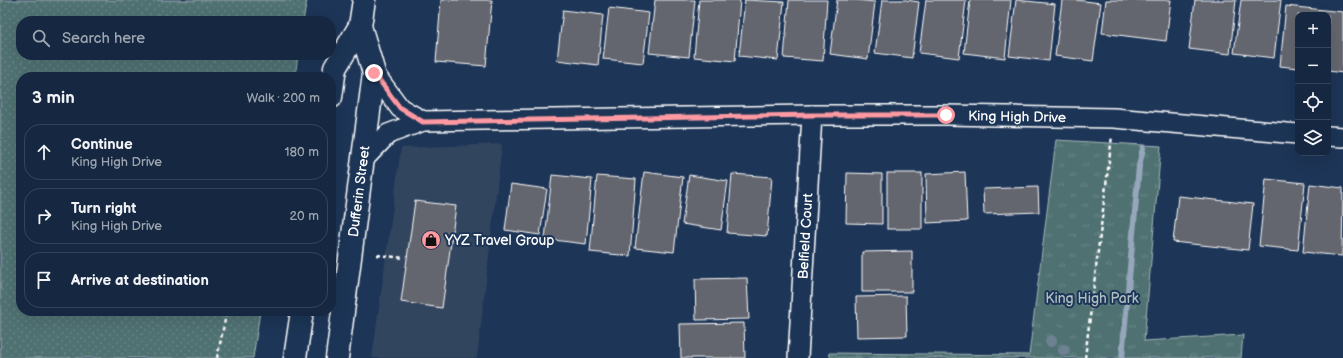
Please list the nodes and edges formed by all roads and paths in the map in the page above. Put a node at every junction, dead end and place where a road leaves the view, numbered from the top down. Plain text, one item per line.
1 (364, 0) edge
2 (360, 26) junction
3 (334, 72) edge
4 (374, 73) junction
5 (812, 115) junction
6 (1114, 118) junction
7 (423, 122) junction
8 (1295, 134) edge
9 (1331, 136) edge
10 (1343, 137) edge
11 (362, 161) junction
12 (378, 255) dead end
13 (404, 258) dead end
14 (226, 316) edge
15 (301, 316) edge
16 (217, 358) edge
17 (295, 358) edge
18 (337, 358) edge
19 (798, 358) edge
20 (1085, 358) edge

1 - 2 main road, Dufferin Street
2 - 3 main road, Dufferin Street
2 - 4 main road, Dufferin Street
4 - 7 street
4 - 11 main road, Dufferin Street
5 - 6 street, King High Drive
5 - 7 street, King High Drive
5 - 19 street, Belfield Court
6 - 8 street, King High Drive
6 - 20 path
7 - 11 street, King High Drive
9 - 10 street
11 - 18 main road, Dufferin Street
12 - 13 path
14 - 16 path
15 - 17 main road

